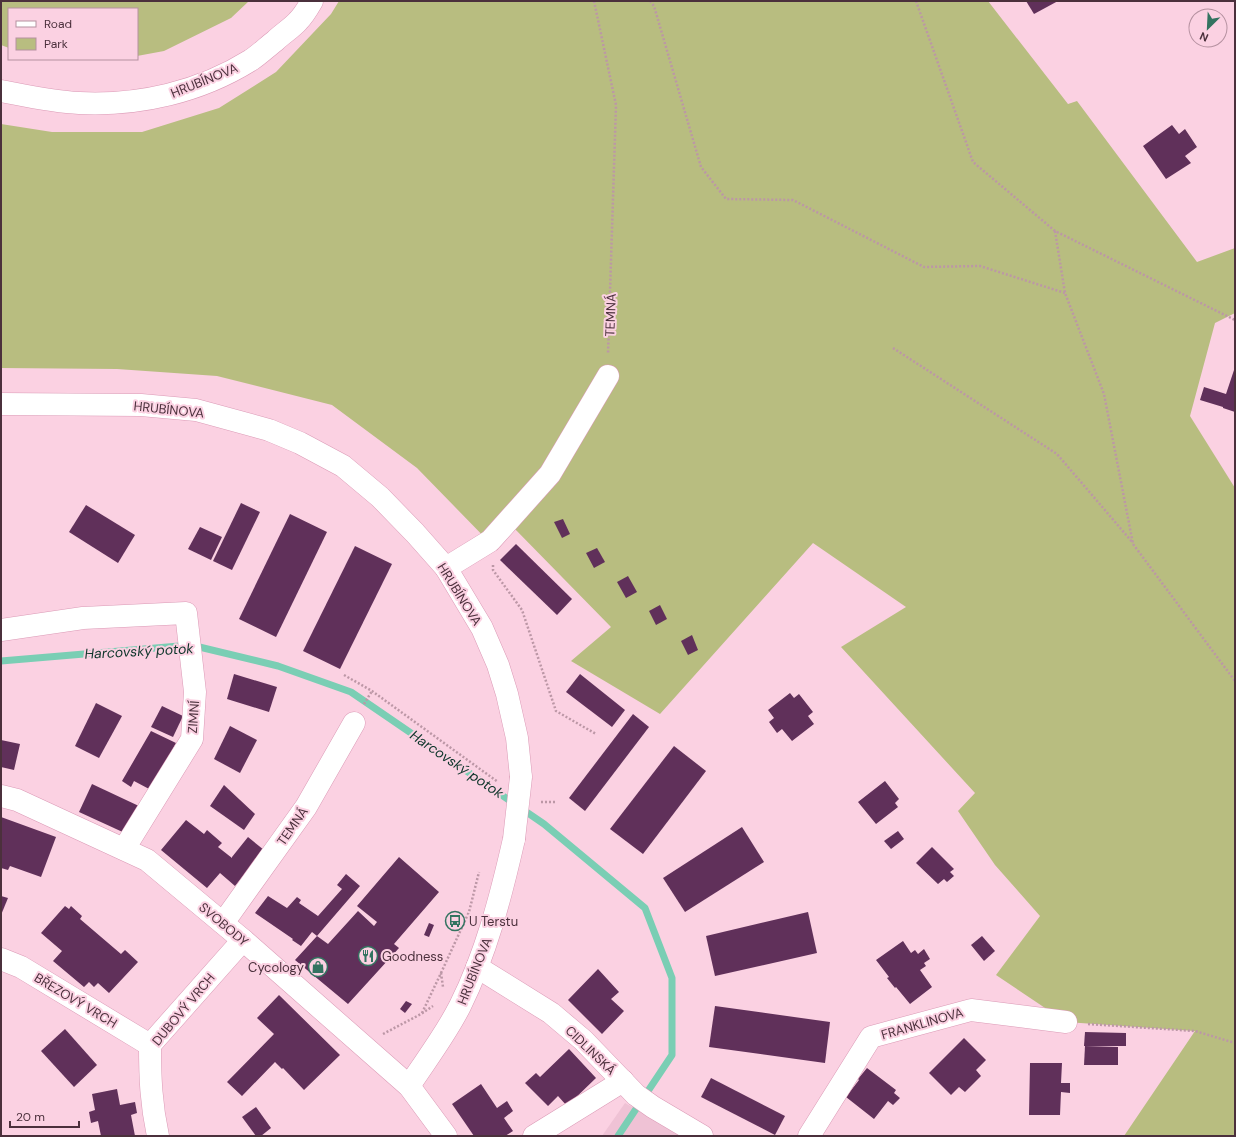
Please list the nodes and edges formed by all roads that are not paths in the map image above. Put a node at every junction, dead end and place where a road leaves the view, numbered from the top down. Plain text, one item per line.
1 (312, 1) edge
2 (1, 91) edge
3 (608, 376) road end
4 (1, 404) edge
5 (446, 568) junction
6 (1, 630) edge
7 (354, 723) dead end
8 (1, 796) edge
9 (124, 850) junction
10 (223, 923) junction
11 (242, 940) junction
12 (1, 959) edge
13 (477, 967) junction
14 (1066, 1022) road end
15 (150, 1045) junction
16 (409, 1086) junction
17 (637, 1095) junction
18 (158, 1136) edge
19 (446, 1136) edge
20 (534, 1136) edge
21 (702, 1136) edge
22 (809, 1136) edge

1 - 2 street, HRUBÍNOVA
3 - 5 street
4 - 5 street, HRUBÍNOVA
5 - 13 street, HRUBÍNOVA, bridge
6 - 9 street, ZIMNÍ
7 - 10 street, TEMNÁ
8 - 9 street, SVOBODY
9 - 10 street, SVOBODY
10 - 11 street, SVOBODY
11 - 15 street, DUBOVÝ VRCH
11 - 16 street, SVOBODY
12 - 15 street, BŘEZOVÝ VRCH
13 - 16 street, HRUBÍNOVA
13 - 17 street, CIDLINSKÁ
14 - 22 street, FRANKLINOVA
15 - 18 street, DUBOVÝ VRCH
16 - 19 street, SVOBODY
17 - 20 street
17 - 21 street, CIDLINSKÁ

